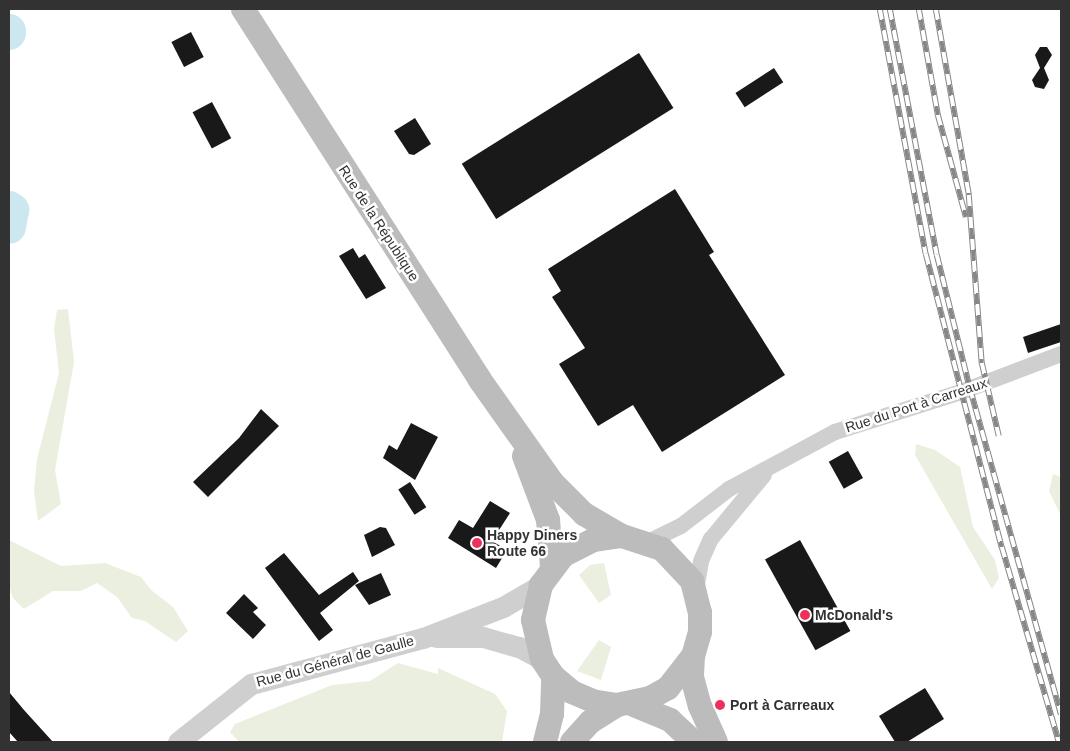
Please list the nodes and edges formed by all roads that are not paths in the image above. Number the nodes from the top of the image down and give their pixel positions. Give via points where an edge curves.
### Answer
1 (243, 9) edge
2 (1061, 354) edge
3 (517, 436) junction
4 (774, 464) junction
5 (622, 536) junction
6 (648, 542) junction
7 (546, 576) junction
8 (696, 590) junction
9 (423, 638) junction
10 (693, 656) junction
11 (548, 668) junction
12 (624, 704) junction
13 (178, 742) edge
14 (545, 742) edge
15 (572, 742) edge
16 (694, 742) edge
17 (716, 742) edge

1 - 3 main road, Rue de la République
2 - 4 street, Rue du Port à Carreaux via 961,392 835,432
3 - 5 main road, Rue de la République via 582,512
3 - 7 main road, Rue de la République via 548,520
4 - 6 street, Rue du Port à Carreaux via 730,488 681,526
4 - 8 street, Rue du Port à Carreaux via 711,539 701,561
5 - 6 main road
5 - 7 main road via 578,546
6 - 8 main road via 680,564
7 - 9 street, Rue du Général de Gaulle via 503,607
7 - 11 main road via 532,620
8 - 10 main road via 700,632
9 - 11 street, Rue du Général de Gaulle via 483,637 518,647
9 - 13 street, Rue du Général de Gaulle via 251,684
10 - 12 main road via 668,688
10 - 17 main road via 692,677 700,706
11 - 12 main road via 572,692 593,701
11 - 14 main road via 552,714
12 - 15 main road via 590,722
12 - 16 main road via 670,720

